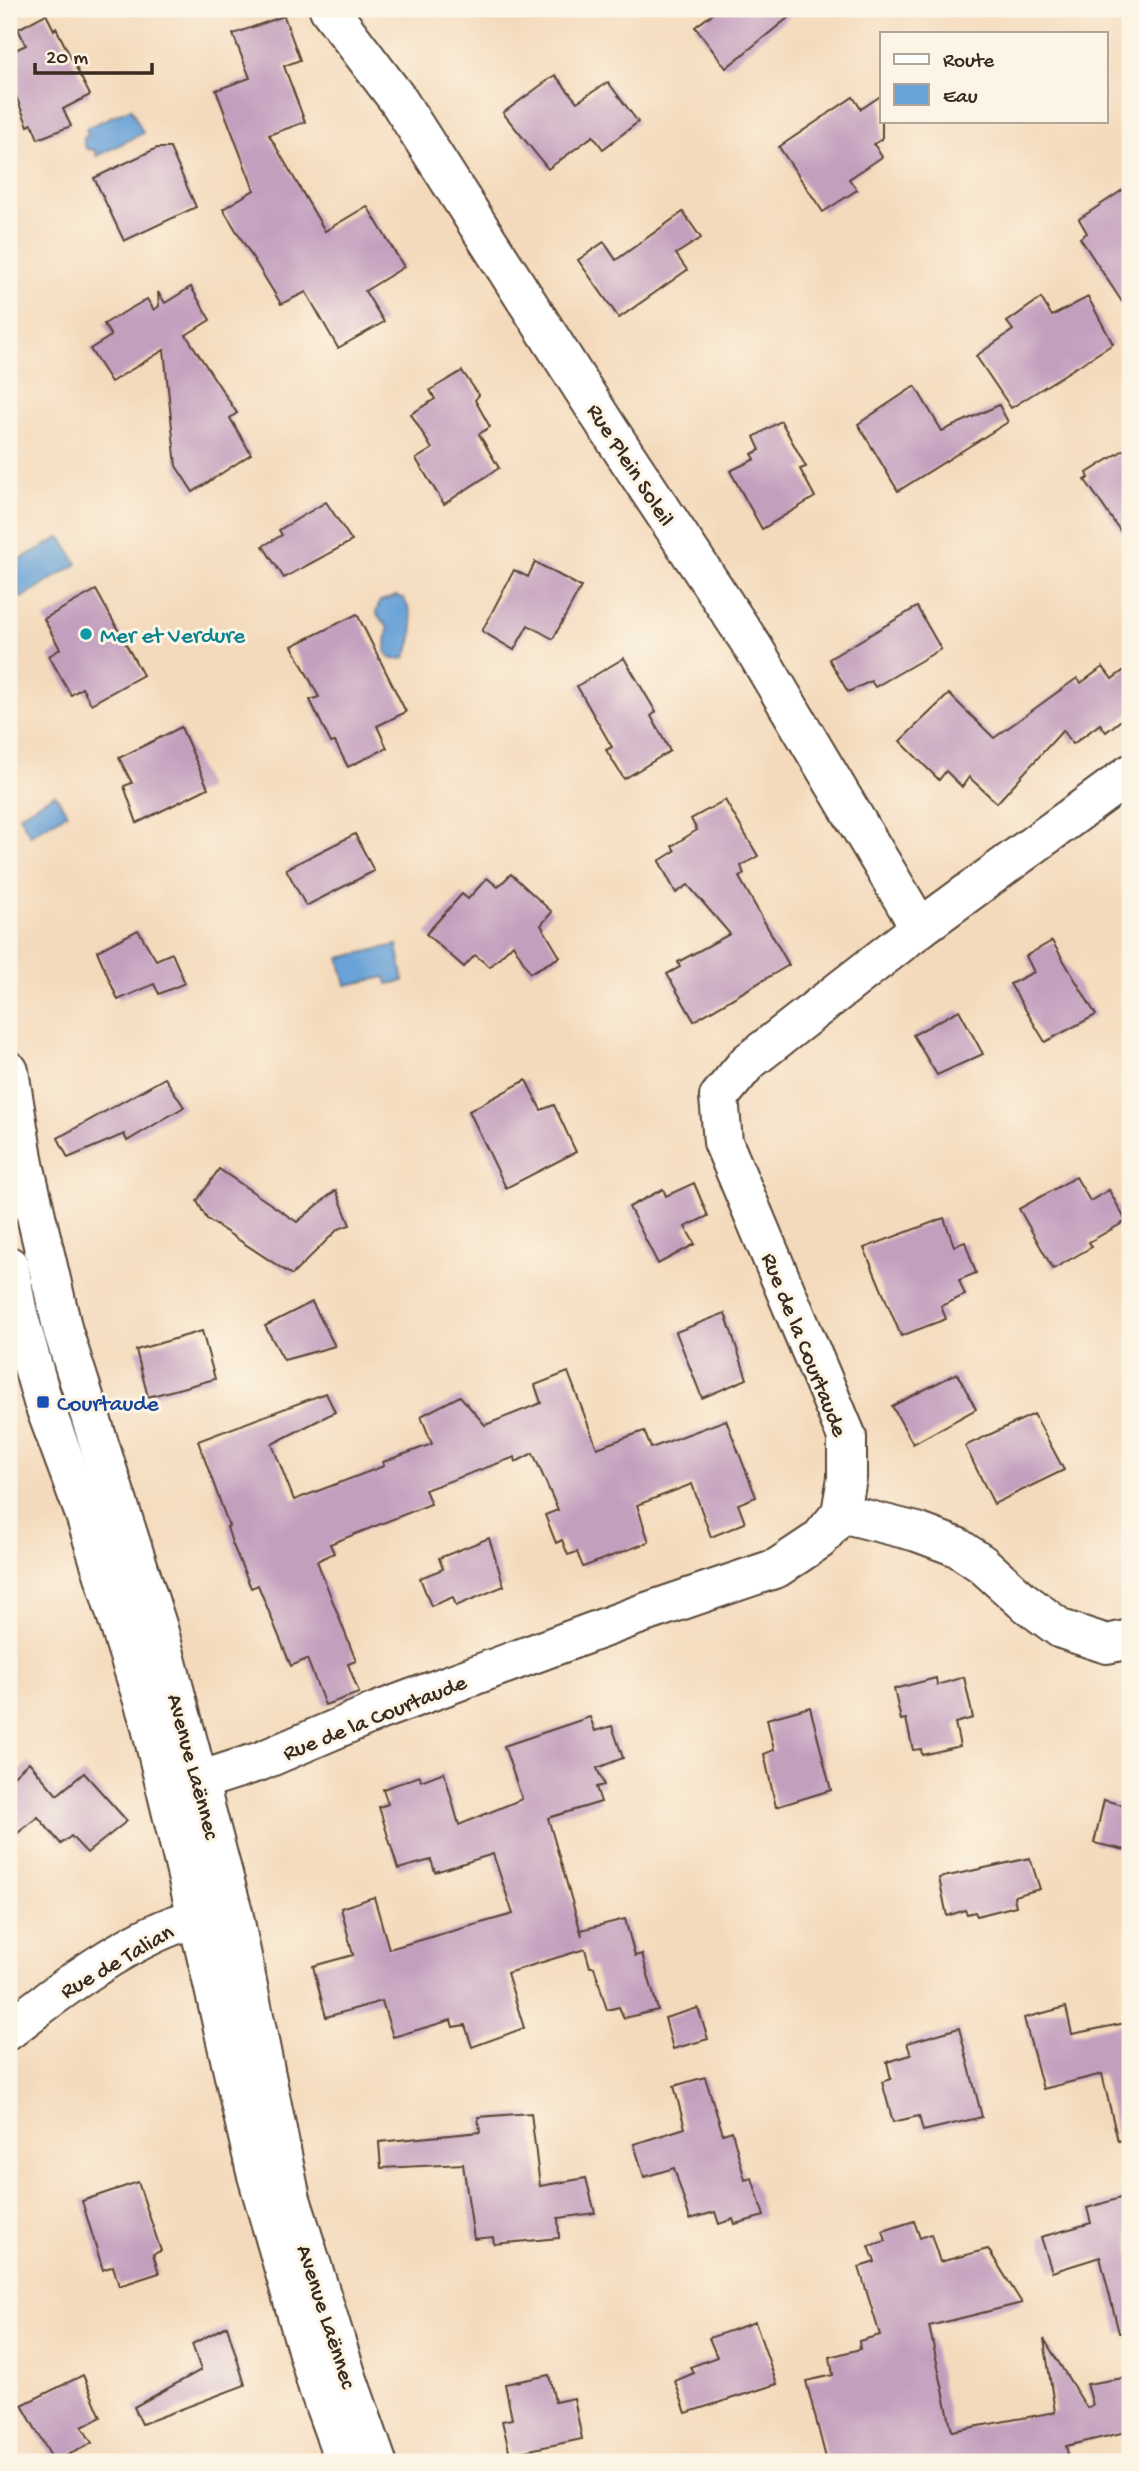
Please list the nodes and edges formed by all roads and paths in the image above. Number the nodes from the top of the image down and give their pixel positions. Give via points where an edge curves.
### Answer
1 (329, 9) edge
2 (1130, 774) edge
3 (920, 928) junction
4 (9, 1071) edge
5 (9, 1266) edge
6 (841, 1513) junction
7 (1130, 1639) edge
8 (183, 1787) junction
9 (215, 1916) junction
10 (9, 2030) edge
11 (345, 2462) edge
12 (377, 2462) edge

1 - 3 street, Rue Plein Soleil via 398,100 753,648
2 - 3 street, Rue de la Courtaude
3 - 6 street, Rue de la Courtaude via 748,1062 719,1097 723,1142 847,1437
4 - 8 street, Avenue Laënnec via 24,1164 64,1331 158,1628
5 - 8 street, Avenue Laënnec via 43,1402 85,1515 150,1723
6 - 7 street via 957,1547 1061,1629 1107,1644
6 - 8 street, Rue de la Courtaude via 819,1540 777,1568 391,1706 261,1761
8 - 9 street, Avenue Laënnec
9 - 10 street, Rue de Talian via 173,1925 128,1948
9 - 11 street, Avenue Laënnec via 256,2172 318,2388
9 - 12 street, Avenue Laënnec via 291,2199

